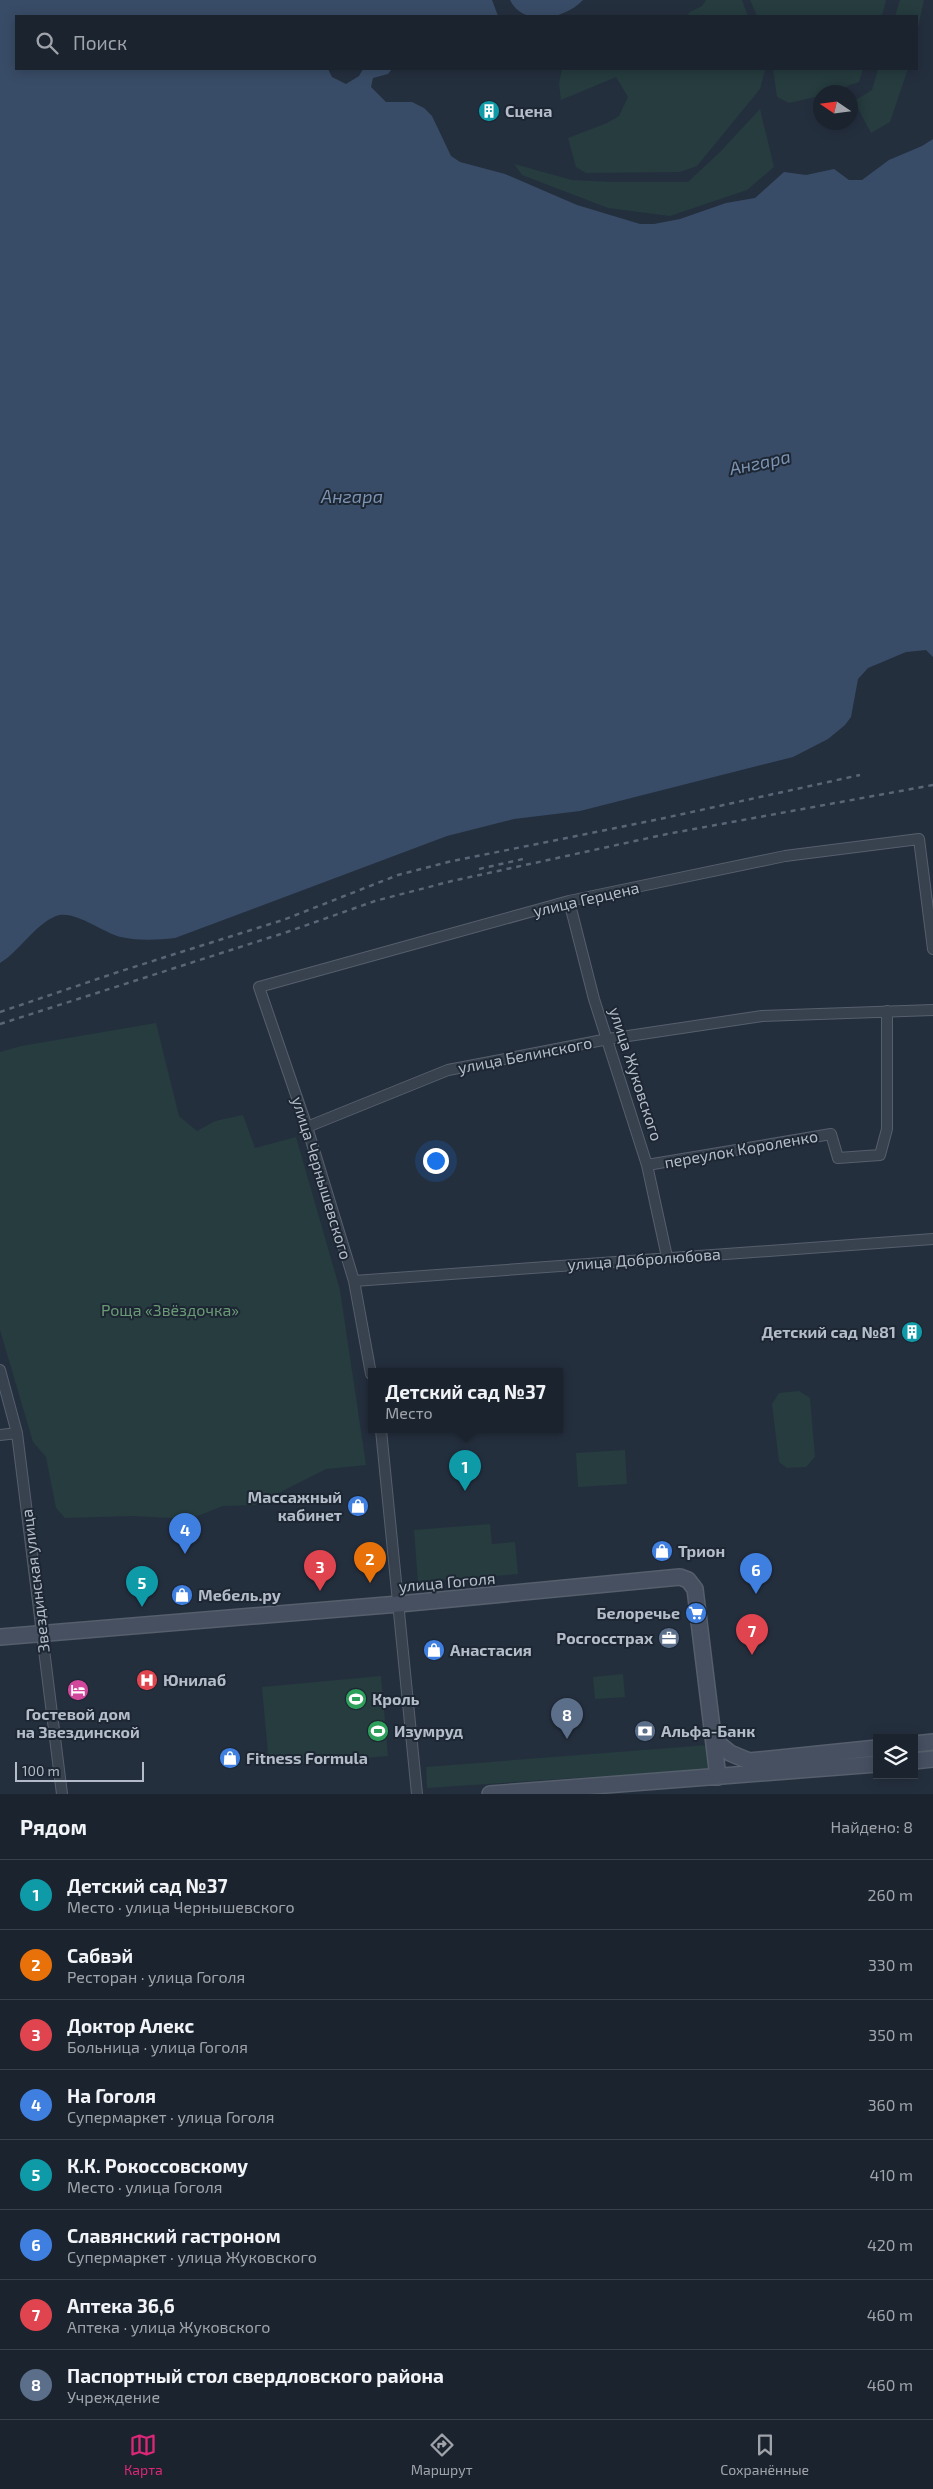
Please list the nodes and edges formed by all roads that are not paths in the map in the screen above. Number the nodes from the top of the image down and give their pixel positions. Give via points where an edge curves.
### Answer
1 (569, 901) junction
2 (933, 949) edge
3 (259, 986) joint
4 (933, 1010) edge
5 (888, 1011) junction
6 (608, 1039) junction
7 (307, 1127) junction
8 (647, 1165) junction
9 (933, 1239) edge
10 (667, 1257) junction
11 (354, 1281) junction
12 (370, 1368) edge
13 (0, 1370) edge
14 (17, 1433) junction
15 (381, 1433) edge
16 (0, 1435) edge
17 (399, 1604) junction
18 (42, 1633) junction
19 (0, 1637) edge
20 (714, 1740) junction
21 (933, 1742) edge
22 (918, 1744) edge
23 (873, 1749) edge
24 (933, 1759) edge
25 (918, 1761) edge
26 (873, 1764) edge
27 (756, 1769) junction
28 (718, 1777) junction
29 (62, 1794) edge
30 (417, 1794) edge
31 (490, 1794) edge

1 - 2 street, улица Герцена via 785,856 919,839
1 - 3 street, улица Герцена
1 - 6 street, улица Жуковского
3 - 7 street, улица Чернышевского
4 - 5 street, улица Белинского
5 - 6 street, улица Белинского via 762,1016
5 - 8 street, переулок Короленко via 887,1129 880,1155 838,1158 831,1134
6 - 7 street, улица Белинского via 448,1070
6 - 8 street, улица Жуковского
7 - 11 street, улица Чернышевского
8 - 10 street, улица Жуковского
9 - 10 street, улица Добролюбова
10 - 11 street, улица Добролюбова
11 - 12 street, улица Чернышевского
13 - 14 street, Звездинская улица
14 - 16 street
14 - 18 street, Звездинская улица
15 - 17 street
17 - 18 main road, улица Гоголя
17 - 20 main road, улица Гоголя via 680,1577 688,1580 695,1589
17 - 30 street
18 - 19 main road, улица Гоголя
18 - 29 street, Звездинская улица
20 - 27 main road
20 - 28 main road
21 - 22 main road
23 - 27 main road
24 - 25 main road
26 - 27 main road
27 - 28 main road
28 - 31 main road

